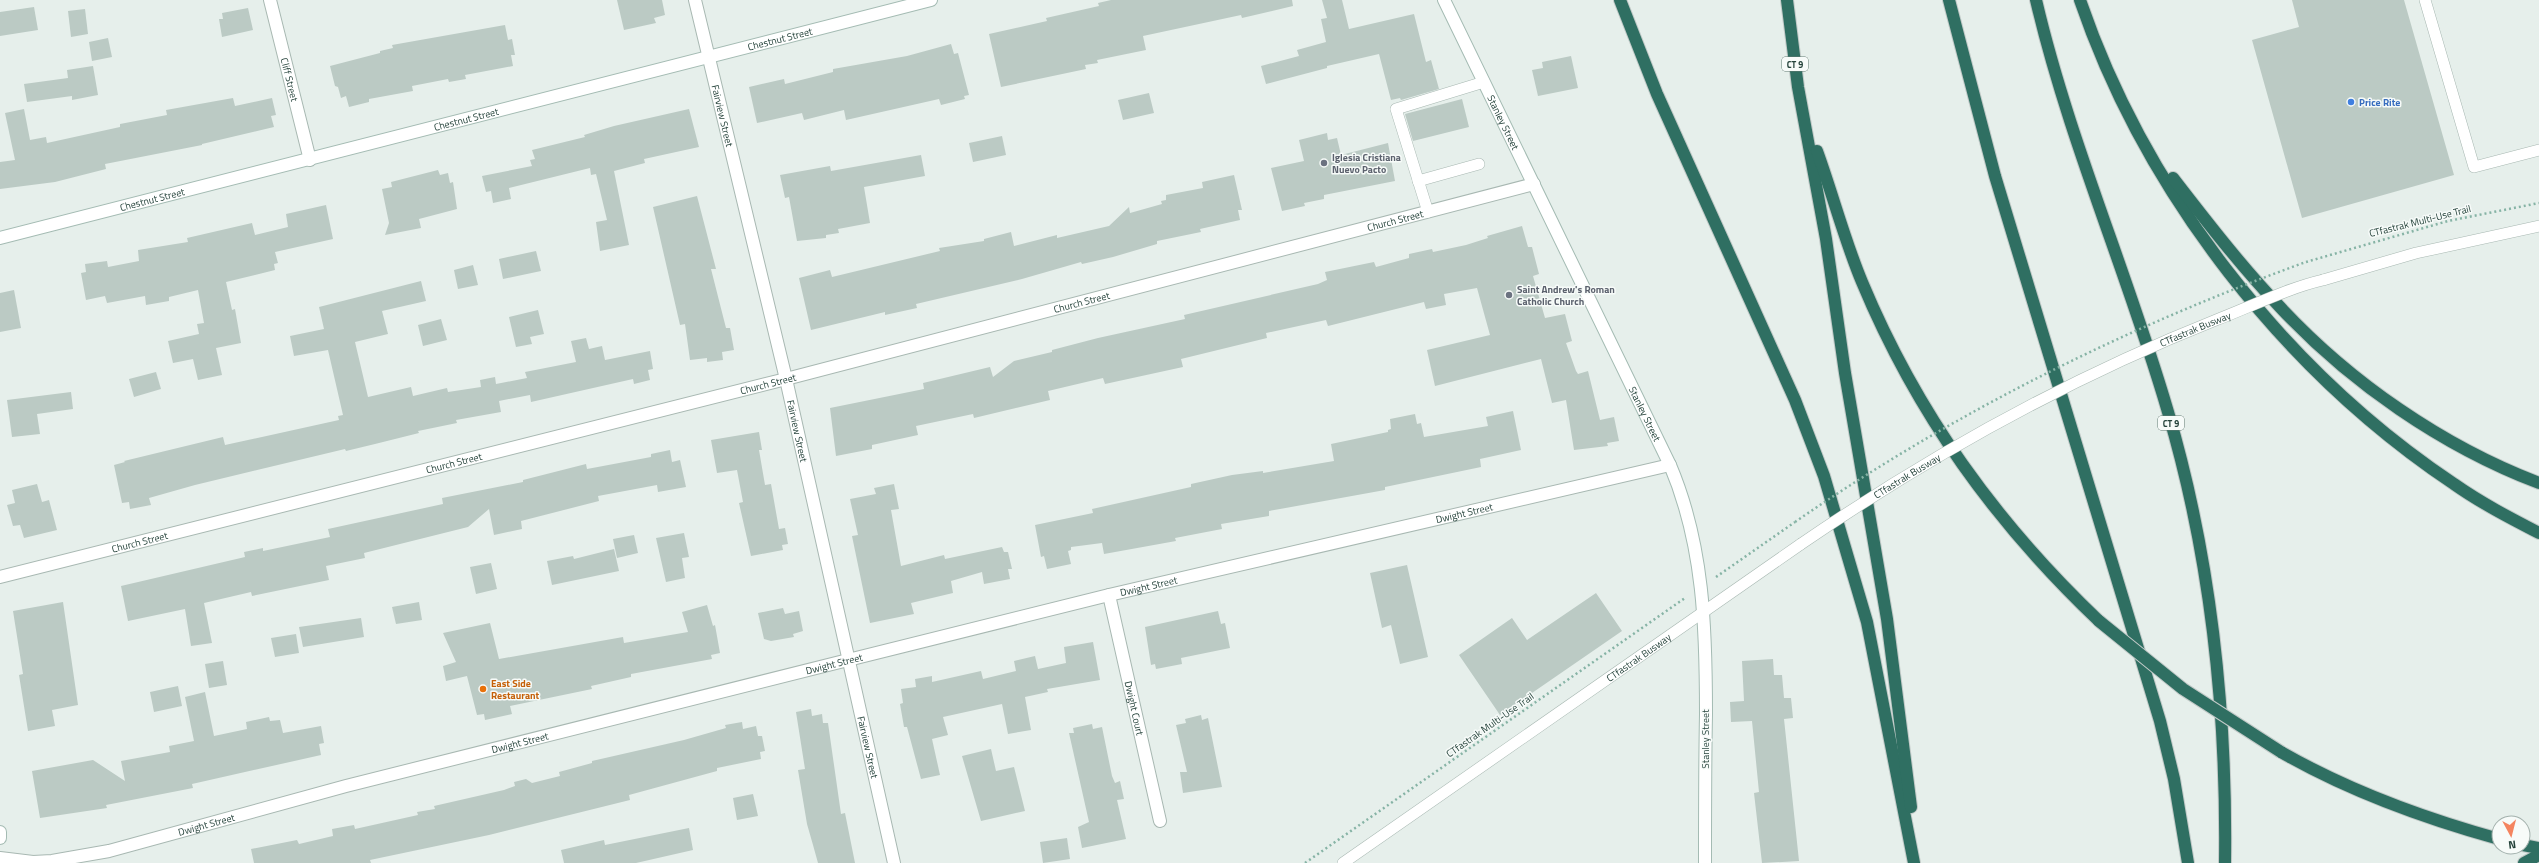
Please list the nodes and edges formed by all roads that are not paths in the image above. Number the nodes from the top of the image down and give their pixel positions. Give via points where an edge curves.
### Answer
1 (270, 0) edge
2 (695, 0) edge
3 (931, 0) edge
4 (1444, 0) edge
5 (1620, 0) edge
6 (1787, 0) edge
7 (1949, 0) edge
8 (2036, 0) edge
9 (2080, 0) edge
10 (2425, 0) edge
11 (708, 56) junction
12 (1484, 82) junction
13 (1804, 118) junction
14 (2140, 135) junction
15 (2539, 150) edge
16 (310, 160) junction
17 (1478, 164) dead end
18 (1418, 181) junction
19 (1534, 184) junction
20 (1428, 212) junction
21 (2539, 226) edge
22 (0, 238) edge
23 (786, 379) junction
24 (1670, 465) junction
25 (2539, 482) edge
26 (2539, 533) edge
27 (0, 577) edge
28 (1109, 595) junction
29 (1705, 611) junction
30 (848, 660) junction
31 (1160, 821) dead end
32 (0, 832) edge
33 (2491, 837) edge
34 (0, 838) edge
35 (2539, 855) edge
36 (0, 858) edge
37 (894, 863) edge
38 (1343, 863) edge
39 (1705, 863) edge
40 (1915, 863) edge
41 (2188, 863) edge
42 (2225, 863) edge
43 (2524, 863) edge

1 - 16 street, Cliff Street
2 - 11 street, Fairview Street
3 - 11 street, Chestnut Street
4 - 12 street, Stanley Street
5 - 40 highway via 1676,137 1795,400 1824,476 1867,622
6 - 13 highway, CT 9
7 - 41 highway via 1995,176 2158,713 2174,779
8 - 42 highway, CT 9 via 2071,123 2159,382 2185,480 2204,572 2217,670 2224,770
9 - 14 highway via 2104,64
10 - 15 lane via 2474,167
11 - 16 street, Chestnut Street
11 - 23 street, Fairview Street
12 - 18 lane via 1396,109
12 - 19 street, Stanley Street
13 - 33 highway, bridge via 1861,281 1918,398 1992,507 2045,567 2099,621 2183,689 2281,752 2369,796
13 - 40 highway, CT 9 via 1826,239 1845,373 1892,654 1905,751
14 - 25 highway via 2252,276 2323,348 2384,396 2443,436 2477,456
14 - 26 highway via 2178,198 2235,282 2306,360 2371,420 2429,466 2488,505
16 - 22 street, Chestnut Street
17 - 18 lane
18 - 20 lane
19 - 20 street, Church Street
19 - 24 street, Stanley Street
20 - 23 street, Church Street
21 - 29 lane, CTfastrak Busway, bridge via 2416,252 2324,280 2182,334 2041,401 1918,469 1801,544
23 - 27 street, Church Street
23 - 30 street, Fairview Street
24 - 28 street, Dwight Street
24 - 29 street, Stanley Street via 1692,535
28 - 30 street, Dwight Street
28 - 31 street, Dwight Court
29 - 38 lane, CTfastrak Busway
29 - 39 street, Stanley Street
30 - 36 street, Dwight Street via 346,786 104,852 42,861
30 - 37 street, Fairview Street
32 - 34 street
35 - 43 highway

